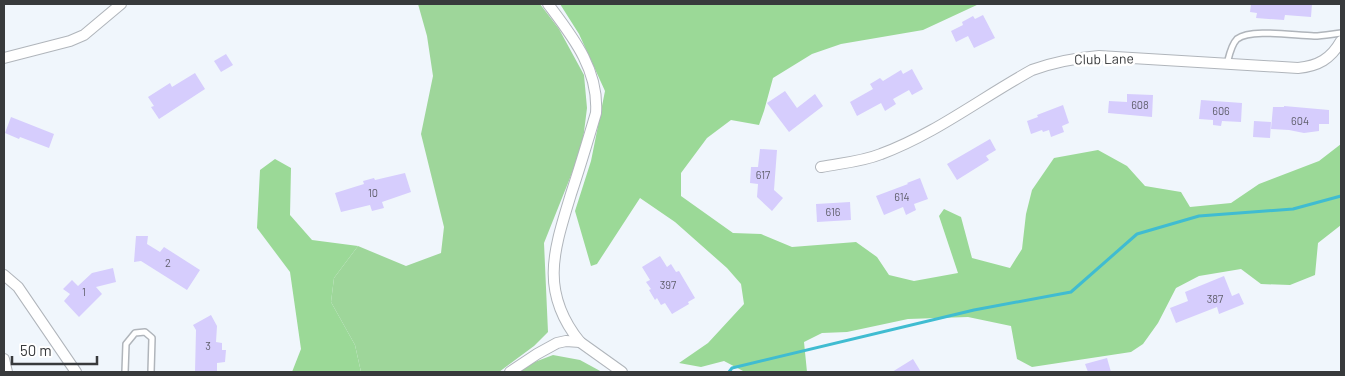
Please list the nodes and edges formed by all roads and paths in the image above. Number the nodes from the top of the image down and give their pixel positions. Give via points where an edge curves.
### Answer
1 (121, 4) edge
2 (548, 4) edge
3 (1341, 33) edge
4 (1341, 41) edge
5 (4, 58) edge
6 (1227, 64) junction
7 (821, 167) dead end
8 (4, 275) edge
9 (580, 342) junction
10 (4, 358) edge
11 (7, 372) edge
12 (76, 372) edge
13 (125, 372) edge
14 (151, 372) edge
15 (510, 372) edge
16 (622, 372) edge

1 - 5 street via 84,35
2 - 9 street via 580,48 591,71 596,94 596,113 562,222 553,275 555,294 564,320
3 - 6 lane via 1315,36 1266,33 1240,37 1232,46
4 - 6 street, Club Lane via 1326,60 1308,67
6 - 7 street, Club Lane via 1099,56 1072,58 1032,70 907,143 879,155
8 - 12 street via 18,287
9 - 15 street via 557,343
9 - 16 street
10 - 11 street
13 - 14 lane via 126,344 135,333 146,332 152,338

